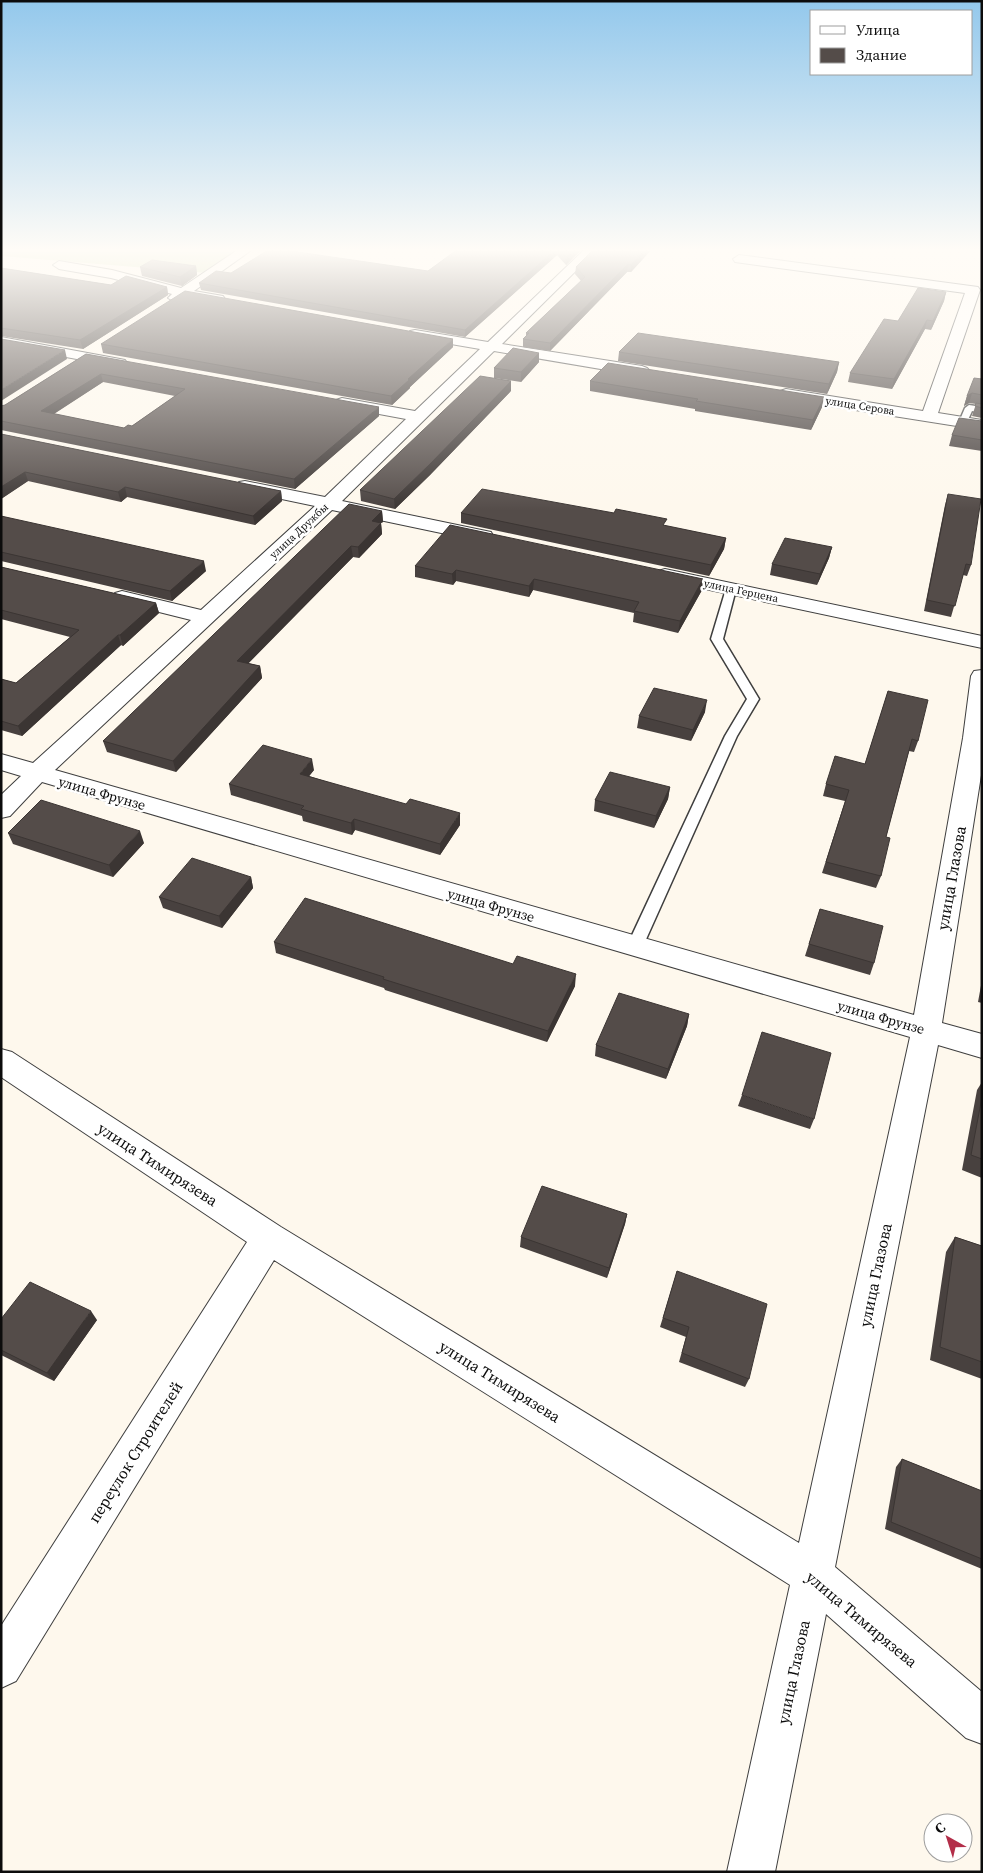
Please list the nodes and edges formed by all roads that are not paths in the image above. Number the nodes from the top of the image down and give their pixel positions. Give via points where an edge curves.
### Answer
1 (429, 336) edge
2 (503, 336) edge
3 (957, 336) edge
4 (1, 341) edge
5 (99, 346) dead end
6 (491, 348) junction
7 (82, 356) junction
8 (130, 365) edge
9 (66, 367) edge
10 (656, 374) edge
11 (773, 392) edge
12 (323, 400) edge
13 (982, 410) edge
14 (929, 416) junction
15 (419, 417) junction
16 (963, 422) junction
17 (982, 425) edge
18 (233, 483) edge
19 (329, 503) junction
20 (501, 540) edge
21 (645, 571) edge
22 (731, 589) junction
23 (104, 593) edge
24 (206, 617) junction
25 (982, 642) edge
26 (982, 676) edge
27 (1, 762) edge
28 (36, 774) junction
29 (1, 810) edge
30 (635, 946) junction
31 (926, 1030) junction
32 (982, 1046) edge
33 (1, 1061) edge
34 (269, 1238) junction
35 (814, 1576) junction
36 (1, 1666) edge
37 (982, 1722) edge
38 (761, 1865) edge

1 - 6 street
2 - 6 street, улица Дружбы
3 - 14 street
4 - 7 street
5 - 7 street
6 - 10 street
6 - 15 street, улица Дружбы
7 - 8 street
7 - 9 street
11 - 14 street, улица Серова
12 - 15 street
13 - 16 lane via 969,408
14 - 16 street, улица Серова
15 - 19 street, улица Дружбы
16 - 17 street, улица Серова
18 - 19 street
19 - 20 street
19 - 24 street, улица Дружбы
21 - 22 street, улица Герцена
22 - 25 street, улица Герцена
22 - 30 lane via 717,639 754,699 731,736
23 - 24 street
24 - 28 street, улица Дружбы
26 - 31 street, улица Глазова via 975,738
27 - 28 street, улица Фрунзе
28 - 29 street, улица Дружбы
28 - 30 street, улица Фрунзе
30 - 31 street, улица Фрунзе
31 - 32 street, улица Фрунзе
31 - 35 street, улица Глазова
33 - 34 street, улица Тимирязева
34 - 35 street, улица Тимирязева
34 - 36 street, переулок Строителей
35 - 37 street, улица Тимирязева
35 - 38 street, улица Глазова

